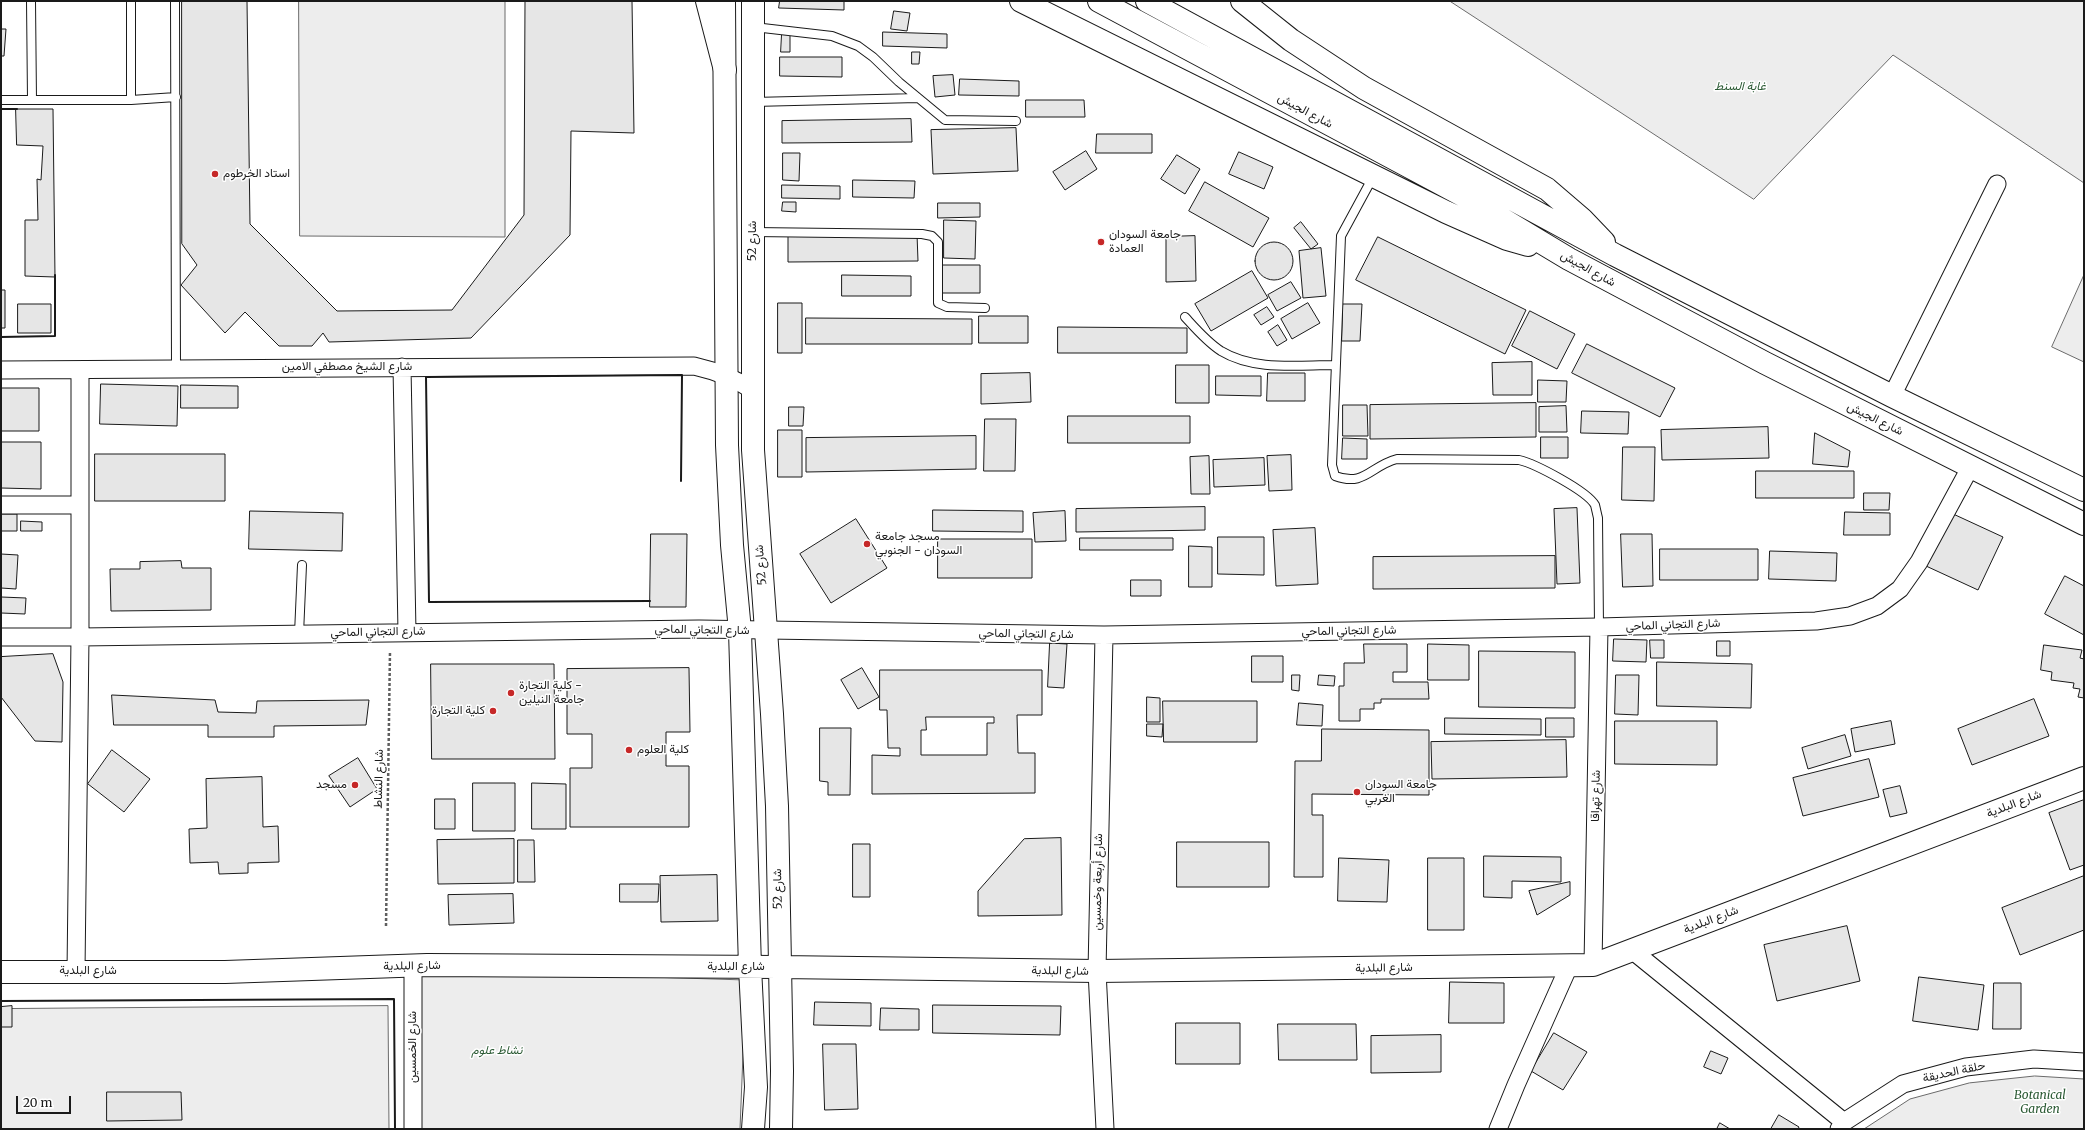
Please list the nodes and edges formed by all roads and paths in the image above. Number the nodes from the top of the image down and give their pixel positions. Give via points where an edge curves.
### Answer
1 (31, 1) edge
2 (131, 1) edge
3 (174, 1) edge
4 (707, 1) edge
5 (724, 1) edge
6 (753, 1) edge
7 (1021, 1) edge
8 (1099, 1) edge
9 (1147, 1) edge
10 (1242, 1) edge
11 (753, 27) junction
12 (725, 70) junction
13 (176, 97) junction
14 (918, 98) junction
15 (1, 100) edge
16 (32, 100) junction
17 (131, 100) junction
18 (752, 102) junction
19 (1016, 121) dead end
20 (1373, 176) junction
21 (1998, 184) dead end
22 (752, 232) junction
23 (1615, 255) junction
24 (1569, 259) junction
25 (985, 308) dead end
26 (1185, 317) dead end
27 (1334, 365) junction
28 (402, 367) junction
29 (176, 368) junction
30 (1, 370) edge
31 (80, 370) junction
32 (726, 375) junction
33 (754, 391) junction
34 (1892, 396) junction
35 (1971, 466) junction
36 (2084, 490) edge
37 (1, 505) edge
38 (78, 505) junction
39 (2084, 524) edge
40 (302, 565) dead end
41 (1599, 627) junction
42 (766, 630) junction
43 (740, 631) junction
44 (398, 632) junction
45 (299, 634) junction
46 (1104, 635) junction
47 (1, 636) edge
48 (80, 637) junction
49 (2084, 778) edge
50 (386, 926) dead end
51 (1633, 950) junction
52 (412, 966) junction
53 (1569, 966) junction
54 (1593, 966) junction
55 (750, 967) junction
56 (779, 967) junction
57 (76, 971) junction
58 (1097, 971) junction
59 (1, 972) edge
60 (2084, 1062) edge
61 (1842, 1126) edge
62 (413, 1129) edge
63 (753, 1129) edge
64 (781, 1129) edge
65 (1105, 1129) edge
66 (1498, 1129) edge

1 - 16 lane
2 - 17 lane
3 - 13 lane
4 - 12 main road
5 - 12 main road
6 - 11 main road, شارع 52
7 - 20 main road
8 - 24 main road, شارع الجيش via 1464,196
9 - 23 main road, شارع الجيش
10 - 23 main road via 1291,40 1364,88 1547,189 1582,219
11 - 14 lane via 832,36 858,46
11 - 18 main road, شارع 52
12 - 32 main road
13 - 17 lane
13 - 29 lane
14 - 18 lane
14 - 19 lane via 945,120
15 - 16 lane
16 - 17 lane
18 - 22 main road, شارع 52
20 - 24 main road via 1507,239
20 - 27 lane via 1341,236
21 - 34 street
22 - 25 lane via 932,236 938,242 938,303 947,307
22 - 33 main road, شارع 52
23 - 34 main road, شارع الجيش
24 - 35 main road, شارع الجيش via 1765,363
26 - 27 lane via 1209,342 1236,359 1254,364
27 - 41 lane via 1332,465 1335,476 1346,480 1357,479 1384,462 1396,459 1519,460 1532,463 1587,497 1594,505 1598,518
28 - 29 street, شارع الشيخ مصطفي الامين
28 - 32 street, شارع الشيخ مصطفي الامين via 694,366
28 - 44 street
29 - 31 street, شارع الشيخ مصطفي الامين
30 - 31 street, شارع الشيخ مصطفي الامين
31 - 38 street
32 - 33 street, شارع الشيخ مصطفي الامين
32 - 43 main road via 732,545
33 - 42 main road, شارع 52 via 753,450
34 - 36 main road, شارع الجيش
35 - 39 main road, شارع الجيش
35 - 41 street, شارع التجاني الماحي via 1919,562 1900,589 1877,606 1850,616 1816,621
37 - 38 street
38 - 48 street
40 - 45 lane
41 - 46 street, شارع التجاني الماحي
41 - 54 street, شارع تهراقا
42 - 43 street, شارع التجاني الماحي
42 - 46 street, شارع التجاني الماحي
42 - 56 main road, شارع 52 via 777,806
43 - 44 street, شارع التجاني الماحي via 699,629
43 - 55 main road
44 - 45 street, شارع التجاني الماحي
44 - 50 path, شارع النشاط
45 - 48 street, شارع التجاني الماحي
46 - 58 street, شارع أربعة وخمسين
47 - 48 street, شارع التجاني الماحي
48 - 57 street
49 - 51 main road, شارع البلدية
51 - 54 main road, شارع البلدية
51 - 61 street
52 - 55 main road, شارع البلدية
52 - 57 main road, شارع البلدية via 225,972
52 - 62 street, شارع الخمسين
53 - 54 main road, شارع البلدية
53 - 58 main road, شارع البلدية
53 - 66 street
55 - 56 main road, شارع البلدية
55 - 63 main road via 756,1086
56 - 58 main road, شارع البلدية
56 - 64 main road, شارع 52
57 - 59 main road, شارع البلدية
58 - 65 street, شارع أربعة وخمسين
60 - 61 street, حلقة الحديقة via 2034,1059 1966,1067 1903,1084

